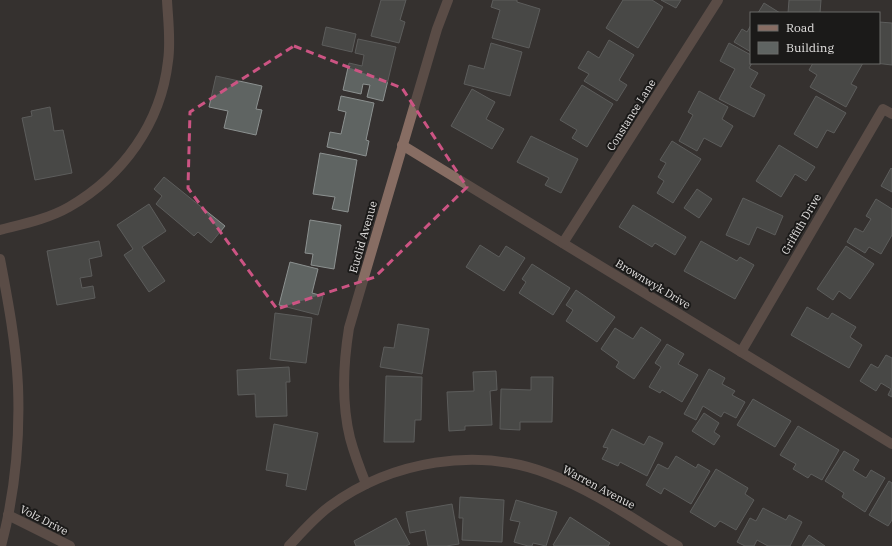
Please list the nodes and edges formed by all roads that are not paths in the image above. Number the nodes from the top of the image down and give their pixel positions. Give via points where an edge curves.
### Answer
1 (167, 0) edge
2 (448, 0) edge
3 (718, 0) edge
4 (892, 114) edge
5 (402, 145) junction
6 (0, 230) edge
7 (563, 243) junction
8 (0, 259) edge
9 (741, 352) junction
10 (892, 444) edge
11 (366, 484) junction
12 (8, 515) junction
13 (1, 546) edge
14 (70, 546) edge
15 (289, 546) edge
16 (678, 546) edge

1 - 6 street via 169,34 164,87 157,109 133,152 93,191 68,207 39,219
2 - 5 street, Euclid Avenue
3 - 7 street, Constance Lane
4 - 9 street, Griffith Drive via 883,109
5 - 7 street, Brownwyk Drive
5 - 11 street, Euclid Avenue via 349,328 345,352 343,384 346,420
7 - 9 street, Brownwyk Drive
8 - 12 street via 14,340 18,385 16,460
9 - 10 street, Brownwyk Drive
11 - 15 street, Warren Avenue via 330,506
11 - 16 street, Warren Avenue via 399,471 455,460 484,460 516,465 548,473 574,485
12 - 13 street
12 - 14 street, Volz Drive

